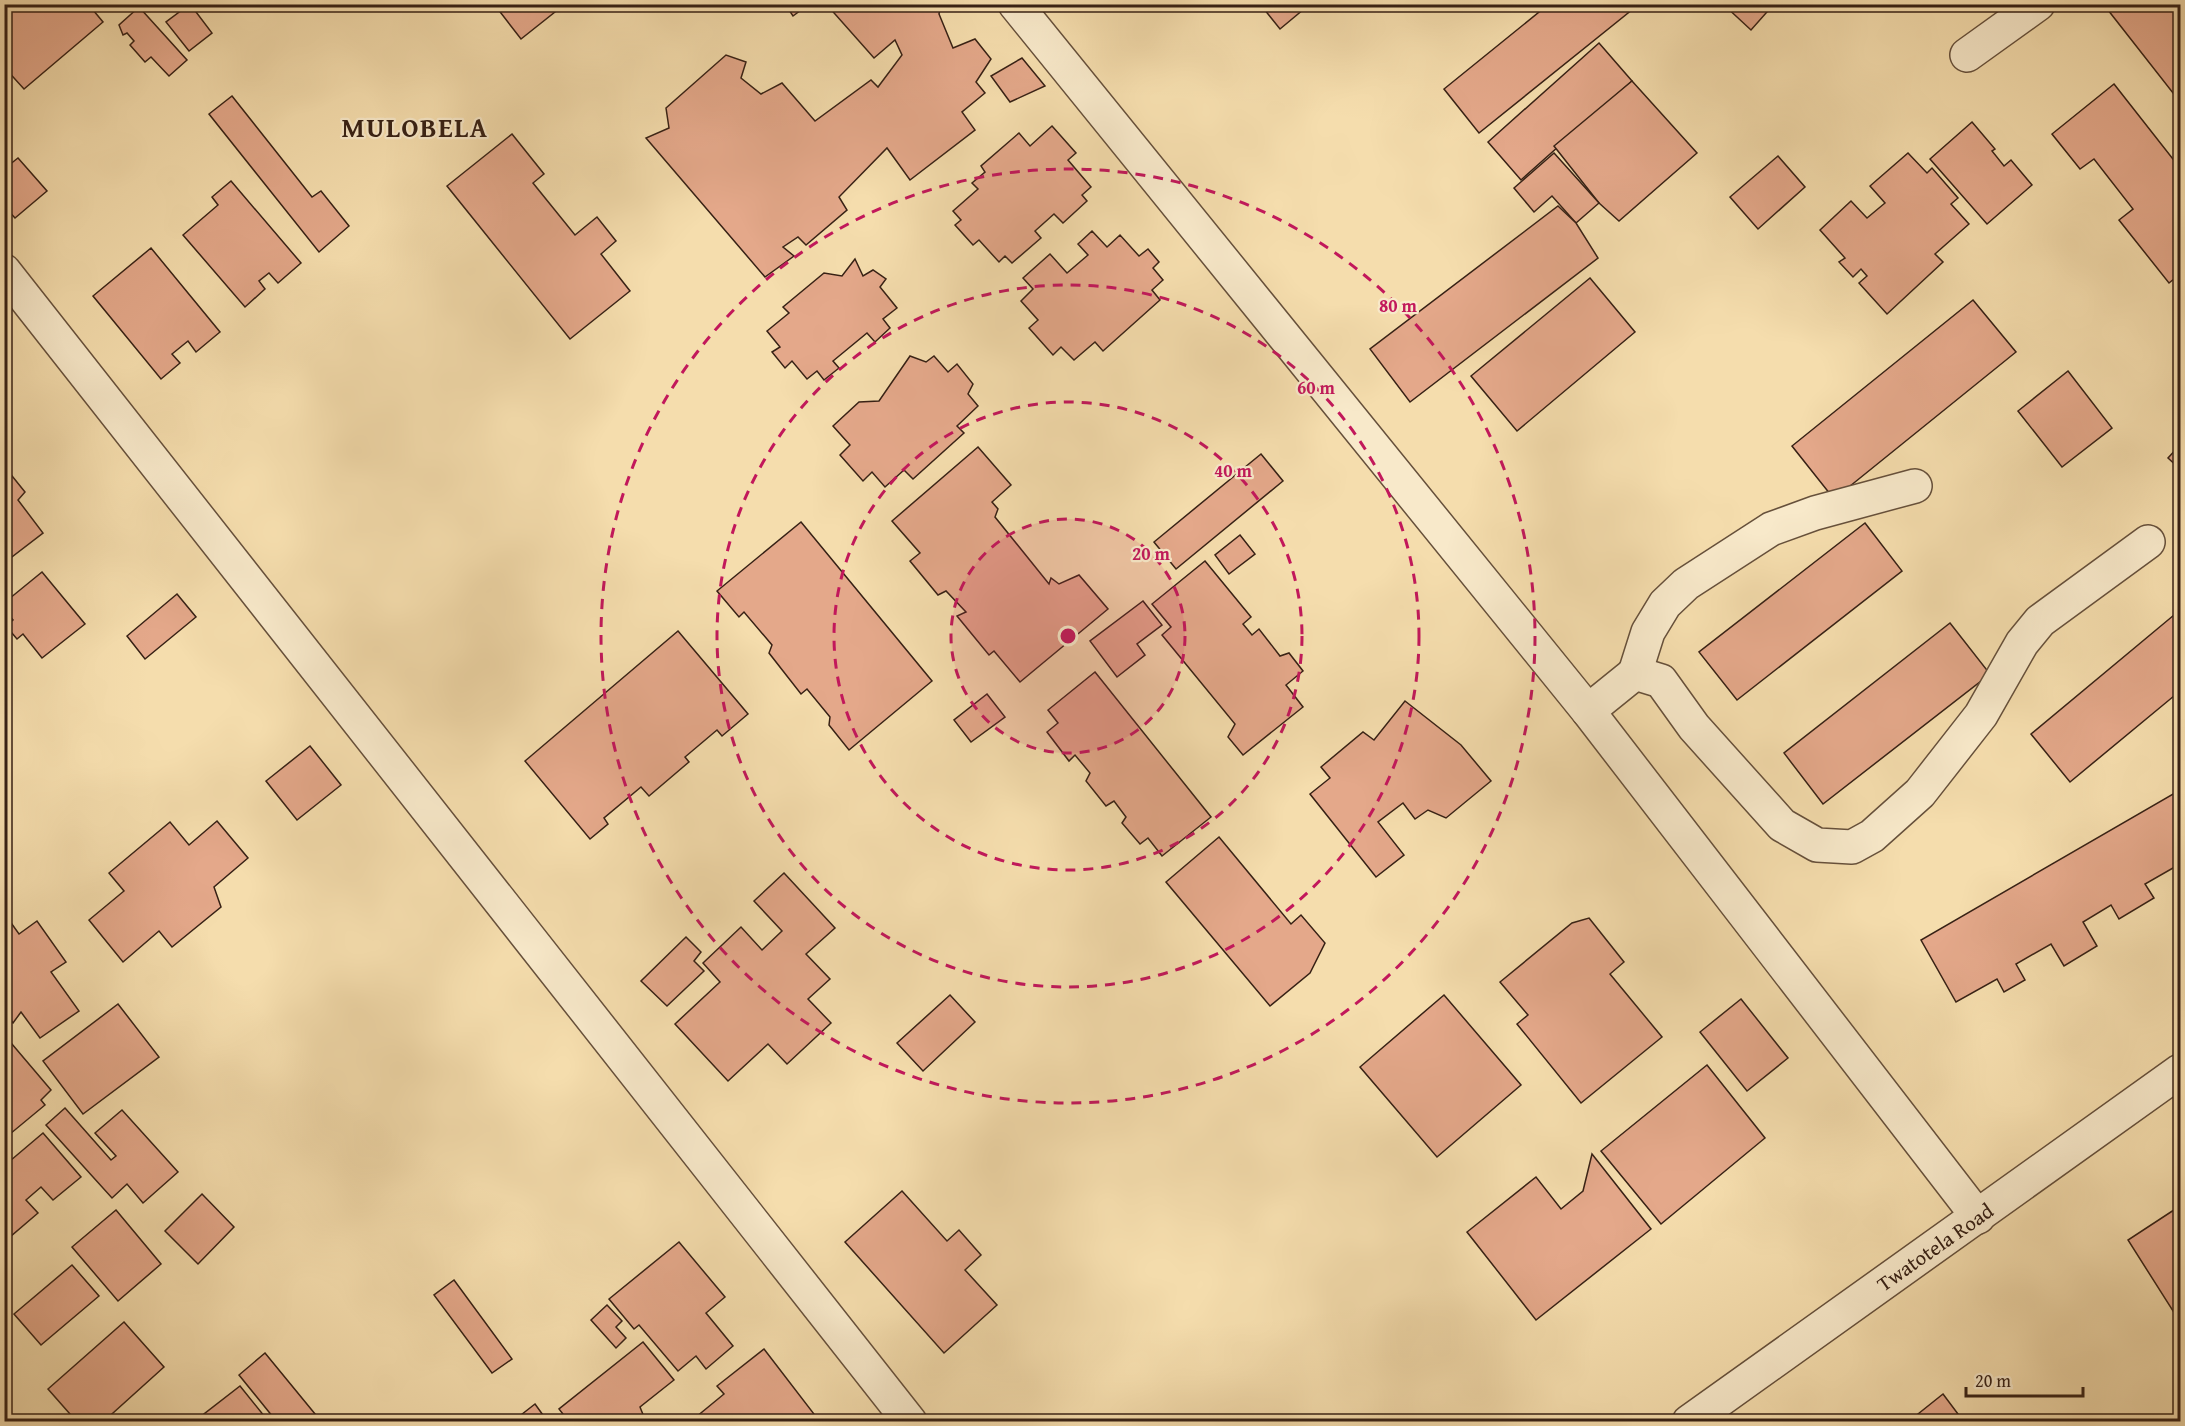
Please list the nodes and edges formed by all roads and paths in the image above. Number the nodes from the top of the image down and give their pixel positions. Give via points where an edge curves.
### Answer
1 (1016, 4) edge
2 (2038, 4) edge
3 (1967, 55) dead end
4 (4, 270) edge
5 (1915, 486) dead end
6 (2148, 542) dead end
7 (1635, 673) junction
8 (1588, 711) junction
9 (2181, 1071) edge
10 (1978, 1217) junction
11 (910, 1422) edge
12 (1689, 1422) edge

1 - 8 street
2 - 3 street
4 - 11 street
5 - 7 street via 1771,529 1686,584 1665,604 1648,632
6 - 7 street via 2040,621 2022,643 1981,715 1920,793 1872,836 1852,847 1817,845 1782,825 1694,727 1661,681
7 - 8 street
8 - 10 street
9 - 10 street, Twatotela Road
10 - 12 street, Twatotela Road

